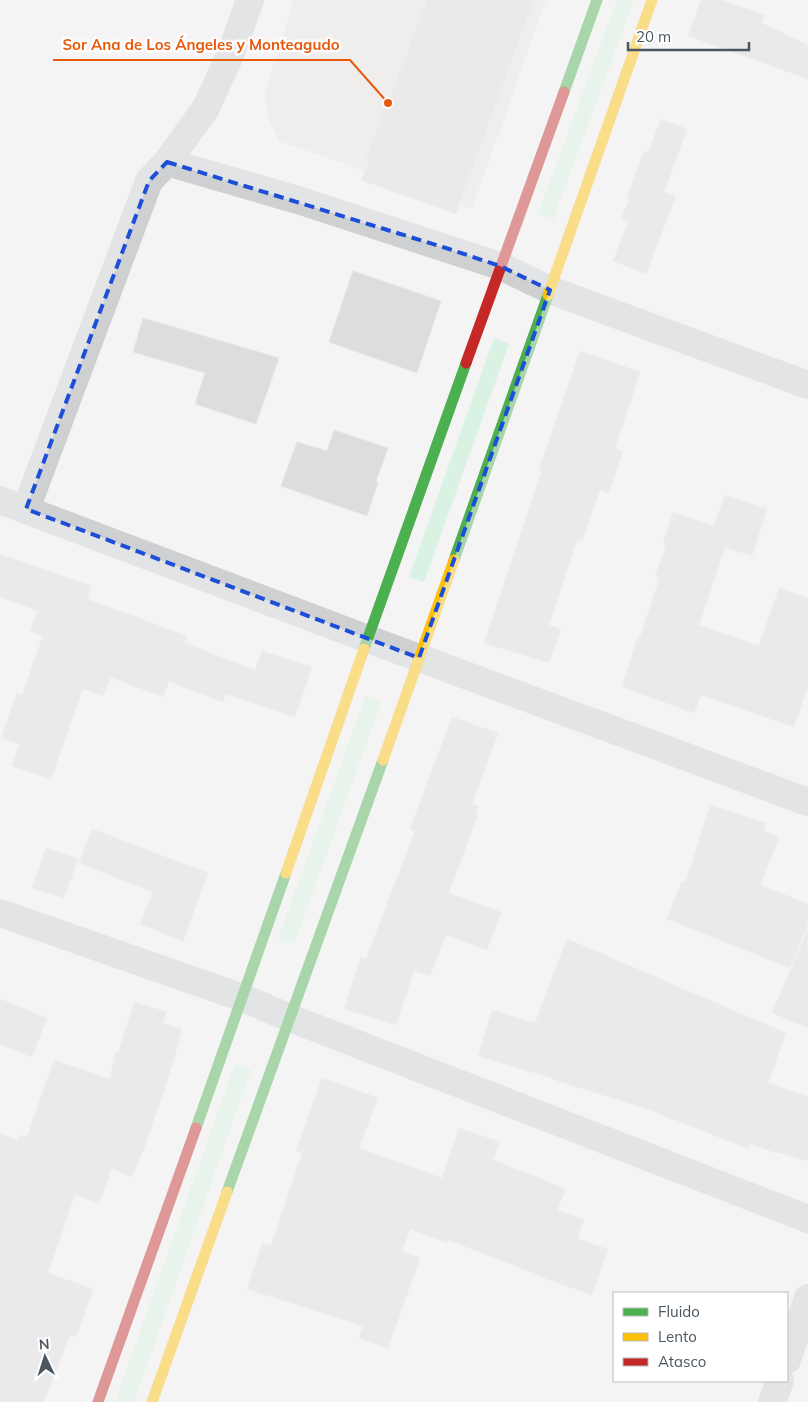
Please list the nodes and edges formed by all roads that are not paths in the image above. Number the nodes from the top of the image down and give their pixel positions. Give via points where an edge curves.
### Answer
1 (250, 0) edge
2 (597, 0) edge
3 (652, 0) edge
4 (167, 162) junction
5 (500, 266) junction
6 (550, 290) junction
7 (808, 385) edge
8 (0, 500) edge
9 (26, 508) junction
10 (368, 639) junction
11 (419, 658) junction
12 (808, 802) edge
13 (0, 914) edge
14 (243, 998) junction
15 (290, 1018) junction
16 (808, 1219) edge
17 (808, 1298) edge
18 (788, 1357) edge
19 (780, 1382) edge
20 (98, 1402) edge
21 (152, 1402) edge
22 (772, 1402) edge

1 - 4 street via 206,108
2 - 5 street
3 - 6 street
4 - 5 street via 301,201
4 - 9 street via 149,181
5 - 6 street
5 - 10 street
6 - 7 street
6 - 11 street
8 - 9 street
9 - 10 street
10 - 11 street
10 - 14 street
11 - 12 street
11 - 15 street
13 - 14 street
14 - 15 street
14 - 20 street
15 - 16 street
15 - 21 street
17 - 18 street
19 - 22 street

